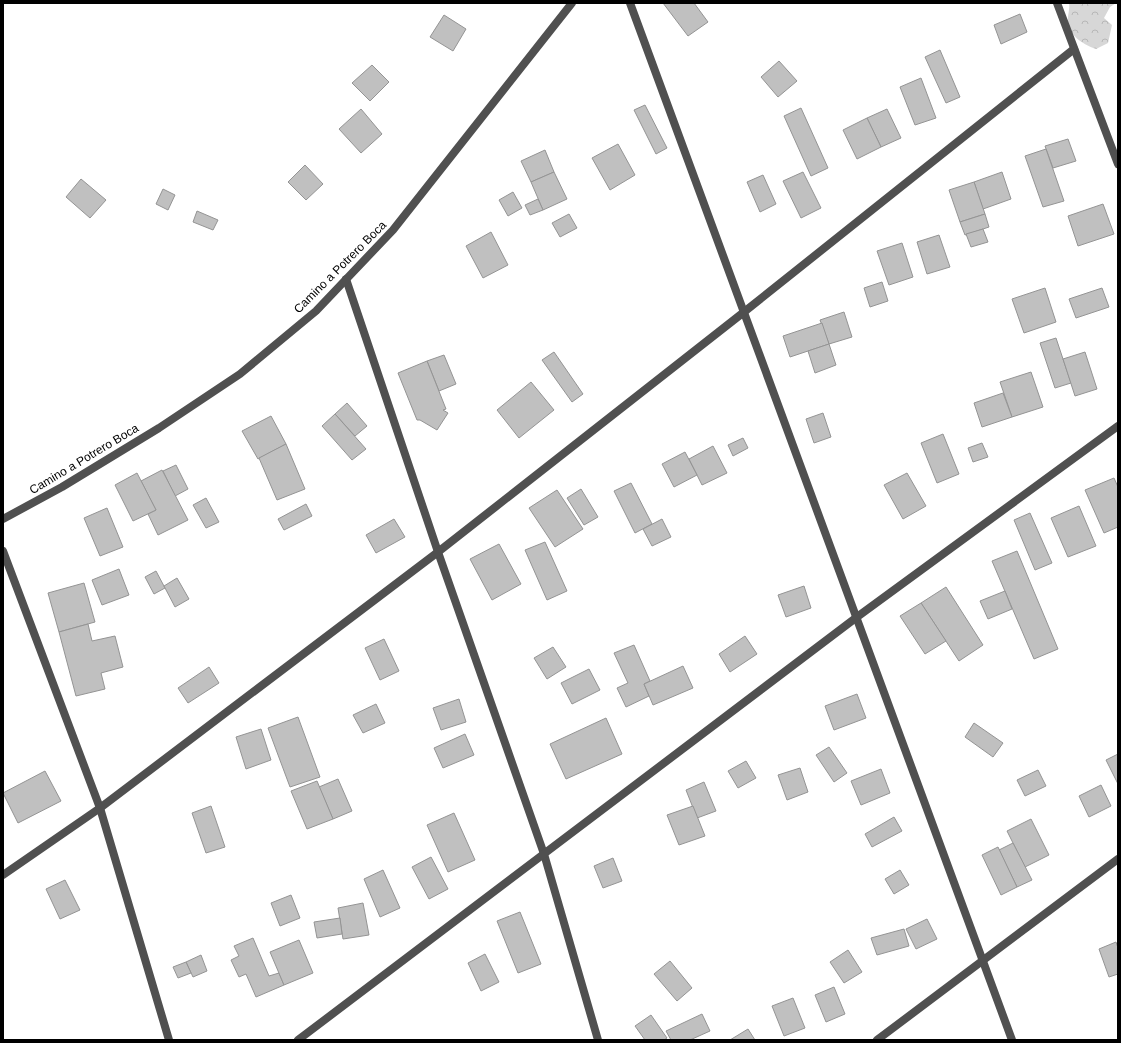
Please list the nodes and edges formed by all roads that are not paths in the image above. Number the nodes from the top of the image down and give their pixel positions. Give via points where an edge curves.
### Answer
1 (572, 3) edge
2 (630, 3) edge
3 (1057, 3) edge
4 (1074, 49) junction
5 (1118, 164) edge
6 (346, 279) junction
7 (744, 312) junction
8 (1118, 426) edge
9 (3, 519) edge
10 (3, 551) edge
11 (438, 552) junction
12 (857, 617) junction
13 (100, 808) junction
14 (544, 854) junction
15 (1118, 860) edge
16 (3, 875) edge
17 (982, 961) junction
18 (169, 1040) edge
19 (298, 1040) edge
20 (598, 1040) edge
21 (877, 1040) edge
22 (1012, 1040) edge

1 - 6 street, Camino a Potrero Boca via 393,230
2 - 7 street
3 - 4 street
4 - 5 street
4 - 7 street
6 - 9 street, Camino a Potrero Boca via 316,311 240,374 69,484
6 - 11 street
7 - 11 street
7 - 12 street
8 - 12 street
10 - 13 street
11 - 13 street
11 - 14 street
12 - 14 street
12 - 17 street
13 - 16 street
13 - 18 street
14 - 19 street
14 - 20 street
15 - 17 street
17 - 21 street
17 - 22 street

